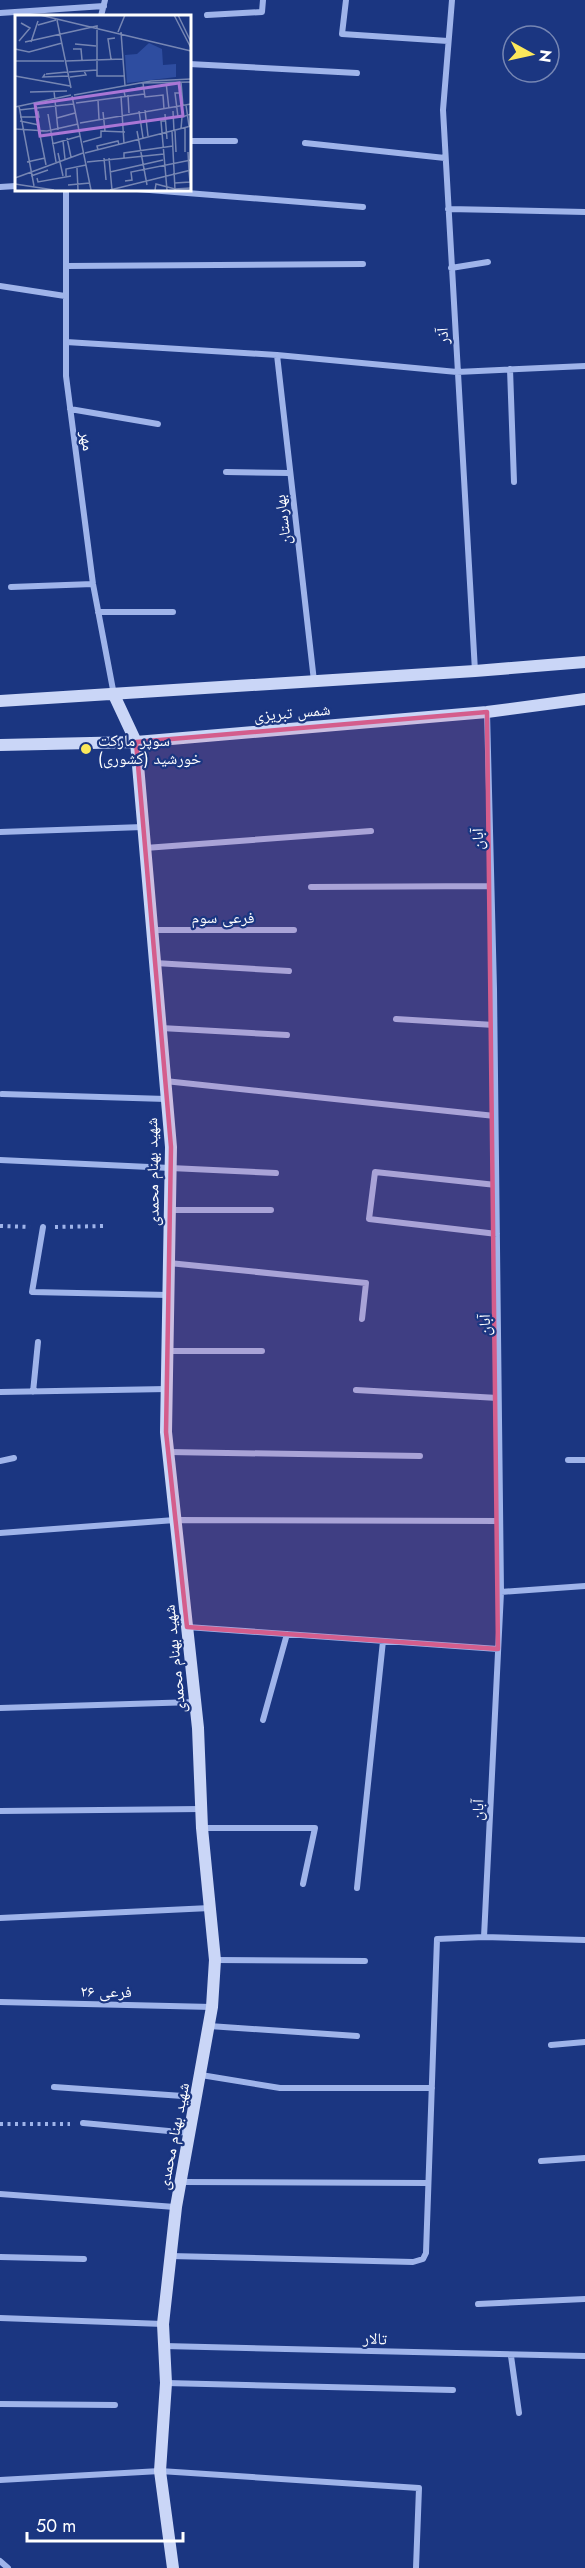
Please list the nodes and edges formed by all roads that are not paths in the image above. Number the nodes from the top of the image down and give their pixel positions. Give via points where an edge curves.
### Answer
1 (264, 0) edge
2 (346, 0) edge
3 (452, 0) edge
4 (104, 3) edge
5 (0, 13) edge
6 (207, 15) dead end
7 (448, 41) junction
8 (190, 64) edge
9 (357, 73) dead end
10 (190, 141) edge
11 (235, 141) dead end
12 (305, 143) dead end
13 (445, 158) junction
14 (15, 186) edge
15 (0, 187) edge
16 (66, 190) edge
17 (150, 190) edge
18 (363, 207) dead end
19 (448, 209) junction
20 (585, 212) edge
21 (488, 262) dead end
22 (363, 264) dead end
23 (66, 266) junction
24 (451, 268) junction
25 (0, 286) edge
26 (65, 296) junction
27 (66, 342) junction
28 (277, 355) junction
29 (585, 366) edge
30 (510, 369) junction
31 (457, 372) junction
32 (70, 409) junction
33 (158, 424) dead end
34 (226, 472) dead end
35 (290, 473) junction
36 (514, 482) dead end
37 (93, 584) junction
38 (11, 587) dead end
39 (98, 612) junction
40 (173, 612) dead end
41 (585, 662) edge
42 (475, 671) junction
43 (315, 682) junction
44 (114, 695) junction
45 (585, 699) edge
46 (0, 701) edge
47 (487, 712) junction
48 (136, 742) junction
49 (0, 745) edge
50 (143, 827) junction
51 (370, 831) dead end
52 (0, 832) edge
53 (145, 848) junction
54 (491, 886) junction
55 (311, 887) dead end
56 (152, 930) junction
57 (294, 930) dead end
58 (155, 963) junction
59 (289, 971) dead end
60 (396, 1019) dead end
61 (494, 1025) junction
62 (161, 1028) junction
63 (287, 1035) dead end
64 (165, 1081) junction
65 (2, 1094) dead end
66 (167, 1099) junction
67 (495, 1116) junction
68 (0, 1160) edge
69 (171, 1168) junction
70 (276, 1173) dead end
71 (496, 1185) junction
72 (170, 1210) junction
73 (271, 1210) dead end
74 (43, 1227) dead end
75 (496, 1234) junction
76 (169, 1263) junction
77 (168, 1295) junction
78 (362, 1319) dead end
79 (38, 1342) dead end
80 (167, 1351) junction
81 (262, 1351) dead end
82 (167, 1389) junction
83 (356, 1390) dead end
84 (0, 1392) edge
85 (33, 1392) junction
86 (498, 1398) junction
87 (168, 1452) junction
88 (420, 1456) dead end
89 (14, 1458) dead end
90 (568, 1460) dead end
91 (585, 1460) edge
92 (0, 1461) edge
93 (175, 1520) junction
94 (500, 1521) junction
95 (0, 1533) edge
96 (585, 1586) edge
97 (501, 1592) junction
98 (187, 1627) junction
99 (287, 1634) junction
100 (383, 1641) junction
101 (498, 1649) junction
102 (195, 1701) junction
103 (0, 1708) edge
104 (263, 1720) dead end
105 (202, 1809) junction
106 (0, 1811) edge
107 (202, 1828) junction
108 (303, 1884) dead end
109 (357, 1888) dead end
110 (210, 1908) junction
111 (0, 1918) edge
112 (484, 1937) junction
113 (585, 1940) edge
114 (215, 1960) junction
115 (365, 1961) dead end
116 (0, 2002) edge
117 (212, 2007) junction
118 (209, 2026) junction
119 (357, 2036) dead end
120 (585, 2042) edge
121 (551, 2045) dead end
122 (201, 2075) junction
123 (54, 2087) dead end
124 (432, 2088) junction
125 (197, 2097) junction
126 (83, 2123) road end
127 (191, 2133) junction
128 (585, 2158) edge
129 (541, 2161) dead end
130 (180, 2182) junction
131 (428, 2183) junction
132 (0, 2194) edge
133 (176, 2207) junction
134 (169, 2256) junction
135 (0, 2257) edge
136 (84, 2259) dead end
137 (585, 2299) edge
138 (478, 2304) dead end
139 (0, 2318) edge
140 (163, 2324) junction
141 (164, 2346) junction
142 (511, 2356) junction
143 (585, 2356) edge
144 (166, 2383) junction
145 (453, 2390) dead end
146 (0, 2404) edge
147 (115, 2405) dead end
148 (519, 2413) dead end
149 (160, 2471) junction
150 (0, 2480) edge
151 (0, 2560) edge
152 (8, 2568) edge
153 (173, 2568) edge
154 (416, 2568) edge

1 - 6 street via 262,12
2 - 7 street via 342,34
3 - 7 street, آذر
4 - 5 street
7 - 13 street, آذر via 442,110
8 - 9 street
10 - 11 street
12 - 13 street
13 - 19 street, آذر
14 - 15 street
16 - 23 street, مهر
17 - 18 street
19 - 20 street
19 - 24 street, آذر
21 - 24 street
22 - 23 street
23 - 26 street, مهر
24 - 31 street, آذر
25 - 26 street
26 - 27 street, مهر
27 - 28 street
27 - 32 street, مهر
28 - 31 street
28 - 35 street, بهارستان
29 - 30 street
30 - 31 street
30 - 36 street
31 - 42 street, آذر
32 - 33 street
32 - 37 street, مهر
34 - 35 street
35 - 43 street, بهارستان
37 - 38 street
37 - 39 street, مهر
39 - 40 street
39 - 44 street, مهر
41 - 42 street, شمس تبریزی
42 - 43 street, شمس تبریزی
43 - 44 street, شمس تبریزی
44 - 46 street, شمس تبریزی
44 - 48 street
45 - 47 street, شمس تبریزی
47 - 48 street, شمس تبریزی
47 - 54 street, آبان
48 - 49 street, شمس تبریزی
48 - 50 street, شهید بهنام محمدی
50 - 52 street
50 - 53 street, شهید بهنام محمدی
51 - 53 street
53 - 56 street, شهید بهنام محمدی
54 - 55 street
54 - 61 street, آبان
56 - 57 street, فرعی سوم
56 - 58 street, شهید بهنام محمدی
58 - 59 street
58 - 62 street, شهید بهنام محمدی
60 - 61 street
61 - 67 street, آبان
62 - 63 street
62 - 64 street, شهید بهنام محمدی
64 - 66 street, شهید بهنام محمدی
64 - 67 street
65 - 66 street
66 - 69 street, شهید بهنام محمدی
67 - 71 street, آبان
68 - 69 street
69 - 70 street
69 - 72 street, شهید بهنام محمدی
71 - 75 street, آبان
71 - 75 street via 375,1172 369,1219
72 - 73 street
72 - 76 street, شهید بهنام محمدی
74 - 77 street via 33,1292
75 - 86 street, آبان
76 - 77 street, شهید بهنام محمدی
76 - 78 street via 366,1283
77 - 80 street, شهید بهنام محمدی
79 - 85 street
80 - 81 street
80 - 82 street, شهید بهنام محمدی
82 - 85 street
82 - 87 street, شهید بهنام محمدی
83 - 86 street
84 - 85 street
86 - 94 street, آبان
87 - 88 street
87 - 93 street, شهید بهنام محمدی
89 - 92 street
90 - 91 street
93 - 94 street
93 - 95 street
93 - 98 street, شهید بهنام محمدی
94 - 97 street, آبان
96 - 97 street
97 - 101 street, آبان
98 - 99 street
98 - 102 street, شهید بهنام محمدی
99 - 100 street
99 - 104 street
100 - 101 street
100 - 109 street
101 - 112 street, آبان
102 - 103 street
102 - 105 street, شهید بهنام محمدی
105 - 106 street
105 - 107 street, شهید بهنام محمدی
107 - 108 street via 315,1828
107 - 110 street, شهید بهنام محمدی
110 - 111 street
110 - 114 street, شهید بهنام محمدی
112 - 113 street
112 - 124 street via 437,1939
114 - 115 street
114 - 117 street, شهید بهنام محمدی
116 - 117 street, فرعی ۲۶
117 - 118 street, شهید بهنام محمدی
118 - 119 street
118 - 122 street, شهید بهنام محمدی
120 - 121 street
122 - 124 street via 280,2088
122 - 125 street, شهید بهنام محمدی
123 - 125 street
124 - 131 street
125 - 127 street, شهید بهنام محمدی
126 - 127 street
127 - 130 street, شهید بهنام محمدی
128 - 129 street
130 - 131 street
130 - 133 street, شهید بهنام محمدی
131 - 134 street via 426,2253 423,2259 413,2262
132 - 133 street
133 - 134 street, شهید بهنام محمدی
134 - 140 street, شهید بهنام محمدی
135 - 136 street
137 - 138 street
139 - 140 street
140 - 141 street, شهید بهنام محمدی
141 - 142 street, تالار
141 - 144 street, شهید بهنام محمدی
142 - 143 street, تالار
142 - 148 street
144 - 145 street
144 - 149 street, شهید بهنام محمدی
146 - 147 street
149 - 150 street
149 - 153 street, شهید بهنام محمدی
149 - 154 street via 420,2488
151 - 152 street

